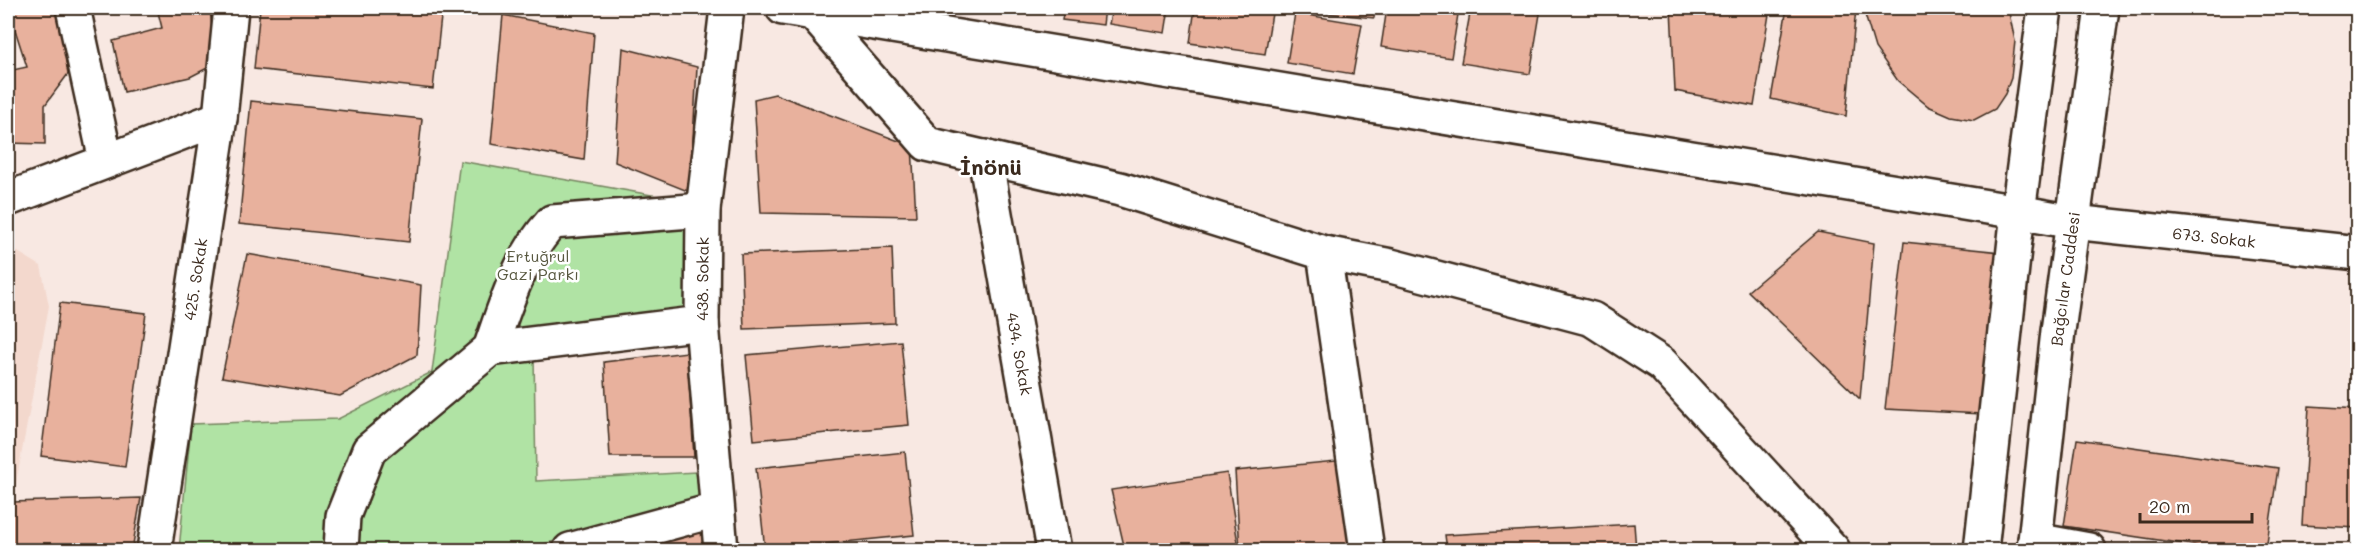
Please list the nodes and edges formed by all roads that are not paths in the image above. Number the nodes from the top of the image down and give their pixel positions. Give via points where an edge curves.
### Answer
1 (73, 8) edge
2 (231, 8) edge
3 (727, 8) edge
4 (2046, 8) edge
5 (2102, 8) edge
6 (798, 10) edge
7 (220, 118) junction
8 (985, 157) junction
9 (106, 161) junction
10 (8, 199) edge
11 (703, 210) junction
12 (2018, 212) junction
13 (2073, 222) junction
14 (1324, 253) junction
15 (2358, 253) edge
16 (702, 323) junction
17 (490, 349) junction
18 (716, 510) junction
19 (2035, 545) edge
20 (154, 550) edge
21 (341, 550) edge
22 (570, 550) edge
23 (721, 550) edge
24 (1054, 550) edge
25 (1368, 550) edge
26 (1833, 550) edge
27 (1981, 550) edge
28 (2089, 550) edge

1 - 9 street
2 - 7 street, 425. Sokak
3 - 11 street, 438. Sokak
4 - 12 street
5 - 13 street, Bağcılar Caddesi
6 - 8 street via 927,144
6 - 12 street, 673. Sokak
7 - 9 street
7 - 20 street, 425. Sokak
8 - 14 street via 1120,189
8 - 24 street, 434. Sokak
9 - 10 street
11 - 16 street, 438. Sokak
11 - 17 street via 552,222 537,239 516,276
12 - 13 street, 673. Sokak
12 - 27 street
13 - 15 street, 673. Sokak
13 - 19 street, Bağcılar Caddesi
14 - 25 street
14 - 26 street via 1391,266 1592,320 1662,364
16 - 17 street
16 - 18 street, 438. Sokak
17 - 21 street via 369,450 344,516
18 - 22 street
18 - 23 street, 438. Sokak
19 - 28 street

